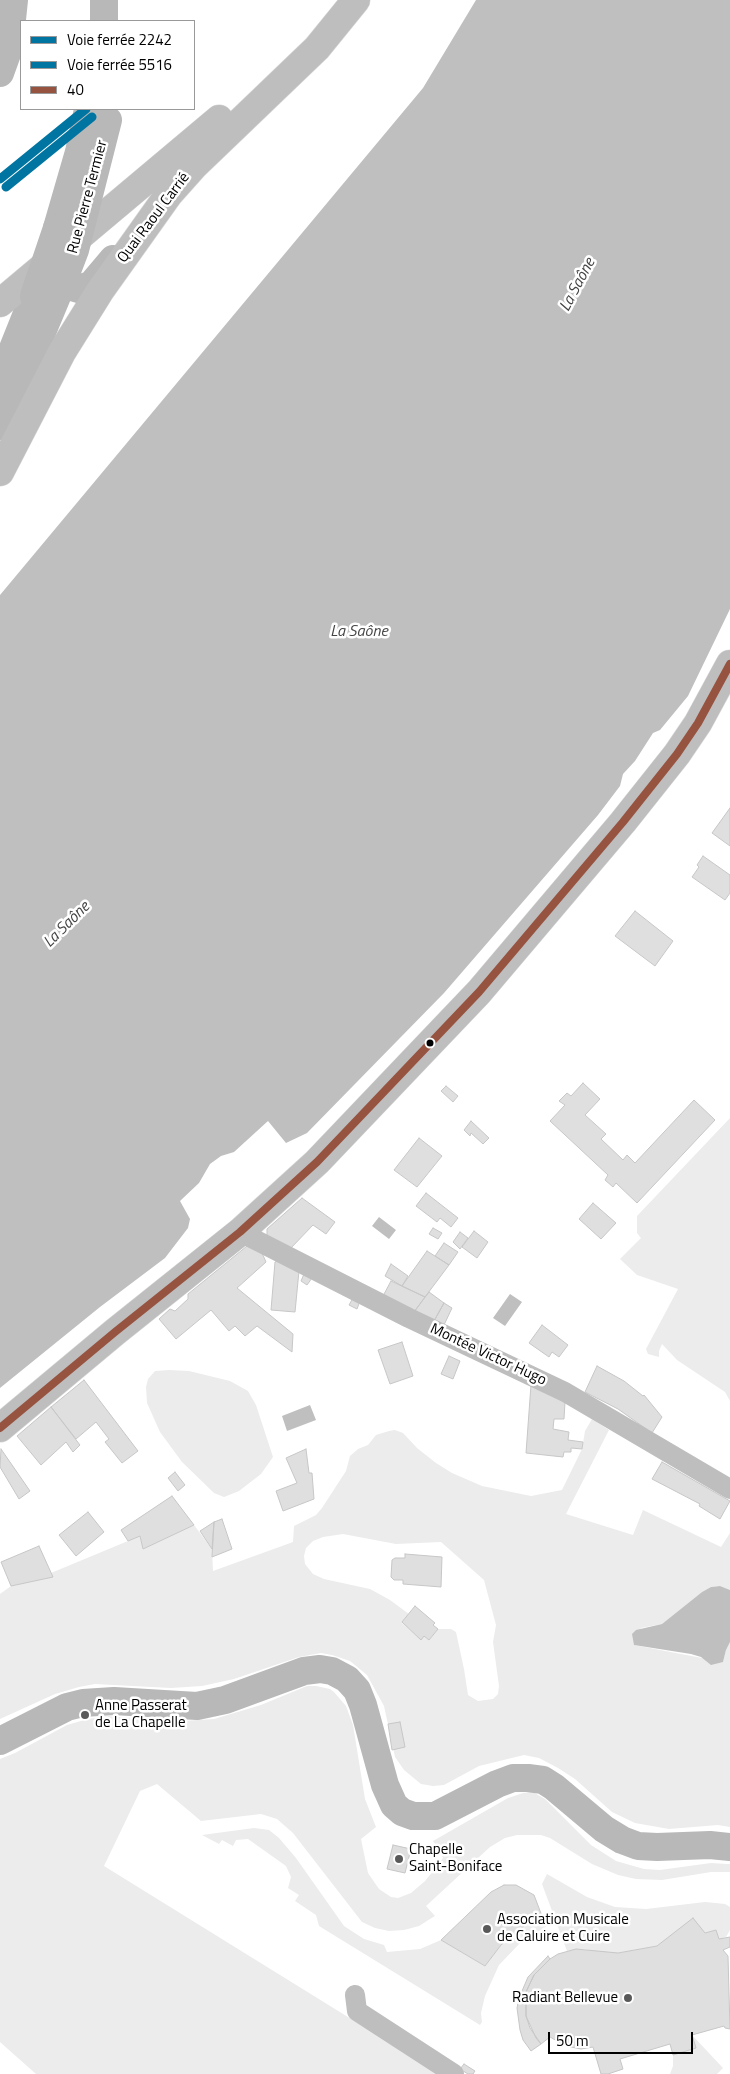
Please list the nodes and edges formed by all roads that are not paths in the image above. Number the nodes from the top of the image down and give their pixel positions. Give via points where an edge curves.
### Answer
1 (14, 0) edge
2 (339, 0) edge
3 (356, 0) edge
4 (0, 73) edge
5 (88, 110) edge
6 (110, 110) edge
7 (170, 194) junction
8 (57, 228) junction
9 (62, 284) junction
10 (0, 303) edge
11 (0, 381) edge
12 (0, 426) edge
13 (0, 472) edge
14 (730, 664) edge
15 (240, 1232) junction
16 (0, 1428) edge
17 (730, 1489) edge
18 (0, 1741) edge
19 (730, 1847) edge
20 (355, 1995) dead end
21 (454, 2074) edge

1 - 4 street via 9,48
2 - 10 main road, Quai Raoul Carrié via 257,84 208,128
3 - 7 main road, Quai Raoul Carrié via 317,48 194,166
5 - 8 street, Rue Pierre Termier
6 - 9 street, Rue Pierre Termier, bridge via 75,250
7 - 9 street via 91,285 78,289
7 - 13 main road, Quai Raoul Carrié via 100,291 62,352
8 - 9 street, Rue Pierre Termier, bridge via 55,275
8 - 11 street, Rue Pierre Termier, bridge
9 - 12 street, Rue Pierre Termier
14 - 15 main road via 677,754 624,822 479,992 317,1162
15 - 16 main road
15 - 17 street, Montée Victor Hugo via 564,1392
18 - 19 street via 83,1703 114,1701 197,1706 225,1700 304,1671 320,1669 347,1679 357,1690 384,1785 394,1805 402,1812 419,1817 435,1816 497,1784 513,1778 528,1778 543,1780 604,1829 638,1846 710,1844
20 - 21 street via 357,2010

